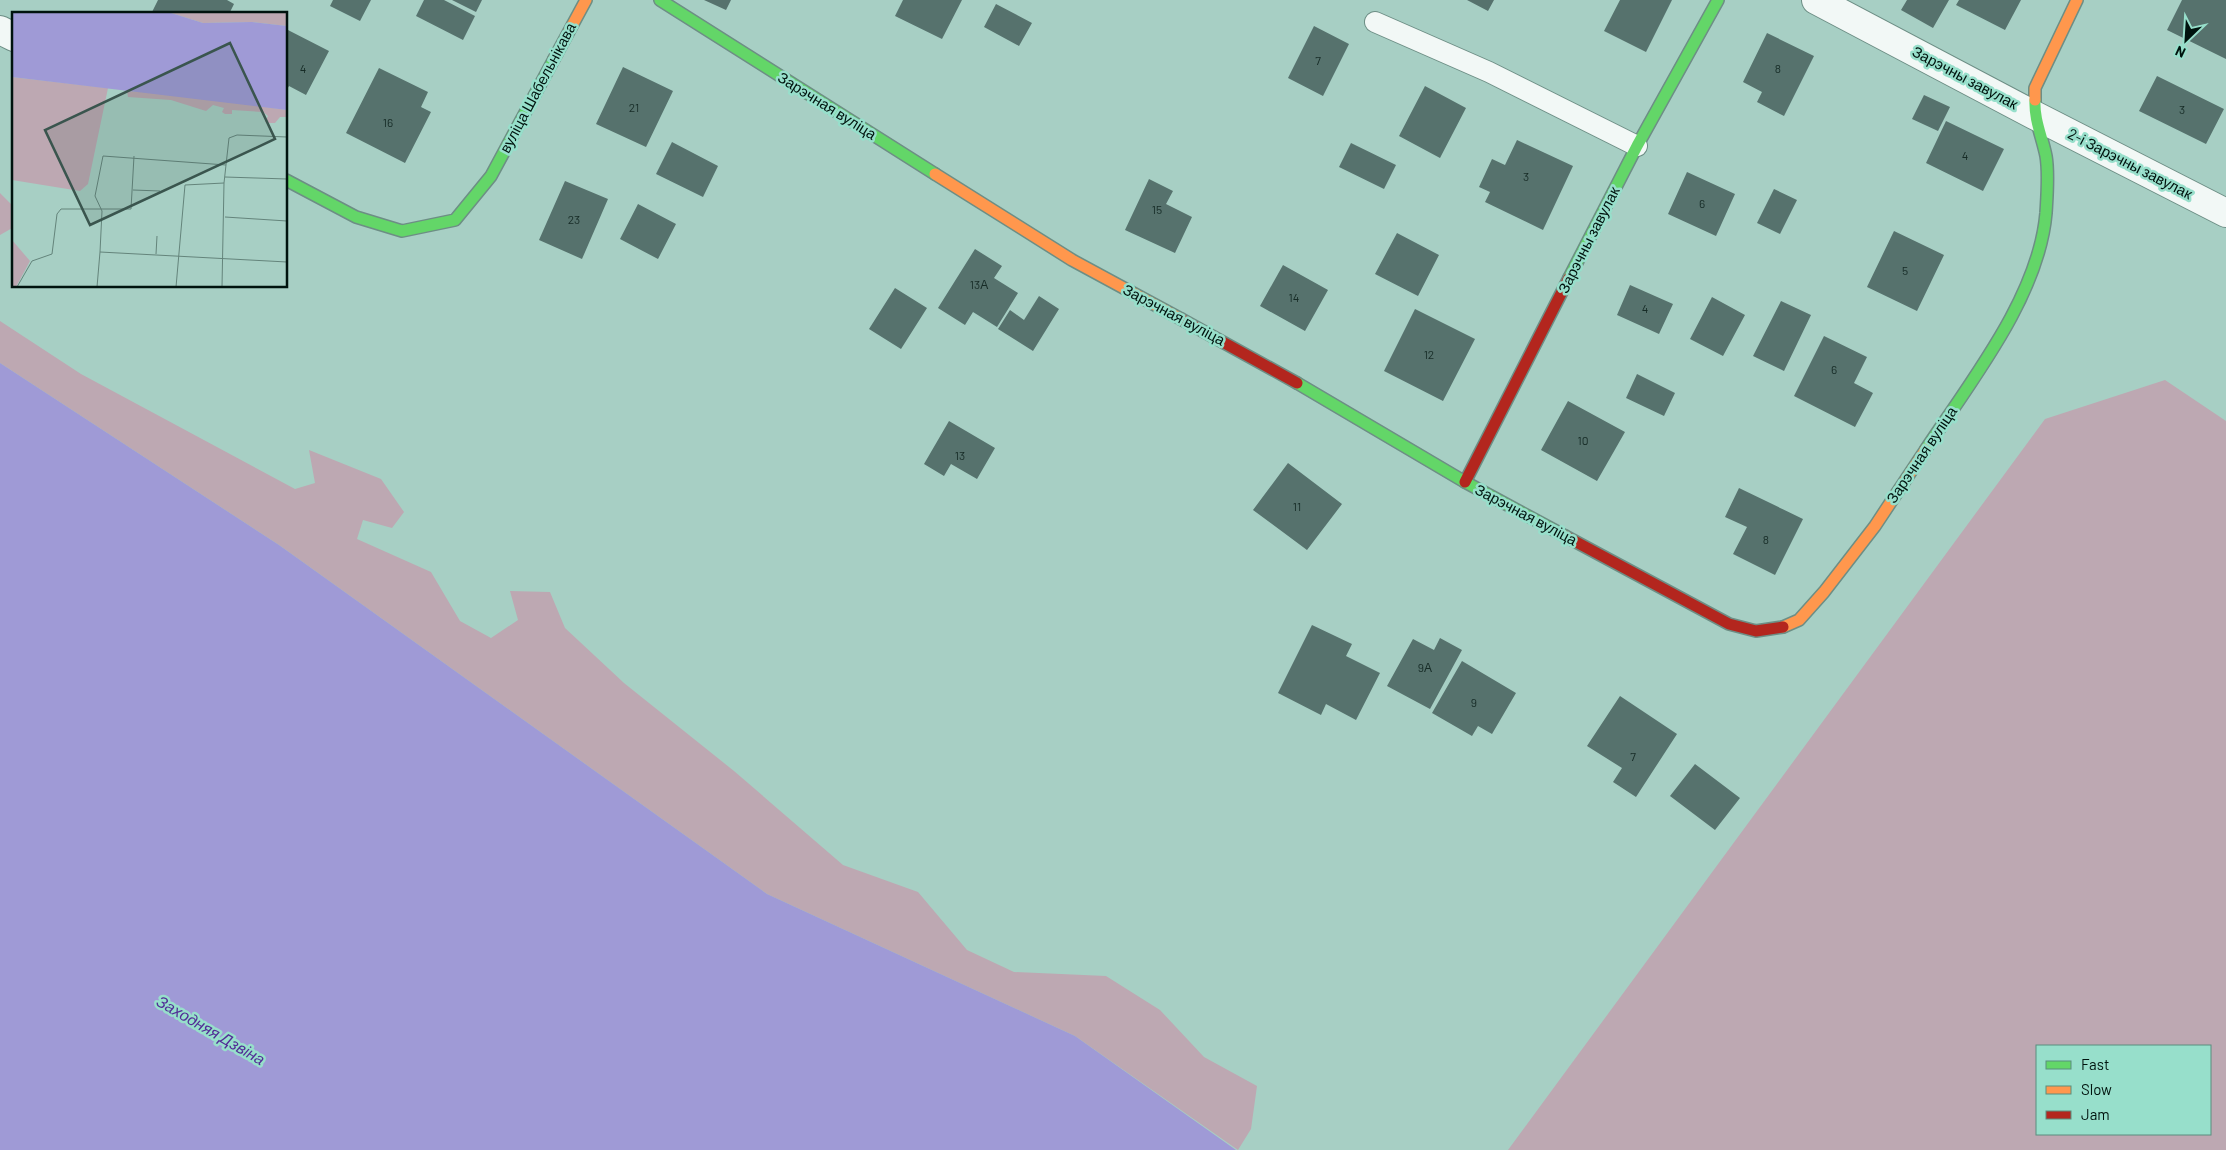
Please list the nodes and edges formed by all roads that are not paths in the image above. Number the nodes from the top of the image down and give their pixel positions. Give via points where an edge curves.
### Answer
1 (586, 0) edge
2 (660, 0) edge
3 (1718, 0) edge
4 (1816, 0) edge
5 (2077, 0) edge
6 (1375, 22) dead end
7 (0, 30) edge
8 (12, 36) edge
9 (2034, 115) junction
10 (1637, 146) junction
11 (288, 181) edge
12 (2226, 212) edge
13 (1465, 482) junction

1 - 11 street, вуліца Шабельнікава via 491,176 455,220 402,230 356,217
2 - 13 street, Зарэчная вуліца via 1072,260 1266,365
3 - 10 street, Зарэчны завулак
4 - 9 street, Зарэчны завулак
5 - 9 street, Зарэчная вуліца via 2036,88
6 - 10 lane via 1489,72
7 - 8 street
9 - 12 street, 2-і Зарэчны завулак
9 - 13 street, Зарэчная вуліца via 2046,157 2046,214 2034,269 1998,340 1875,526 1799,620 1777,629 1756,631 1729,624
10 - 13 street, Зарэчны завулак

